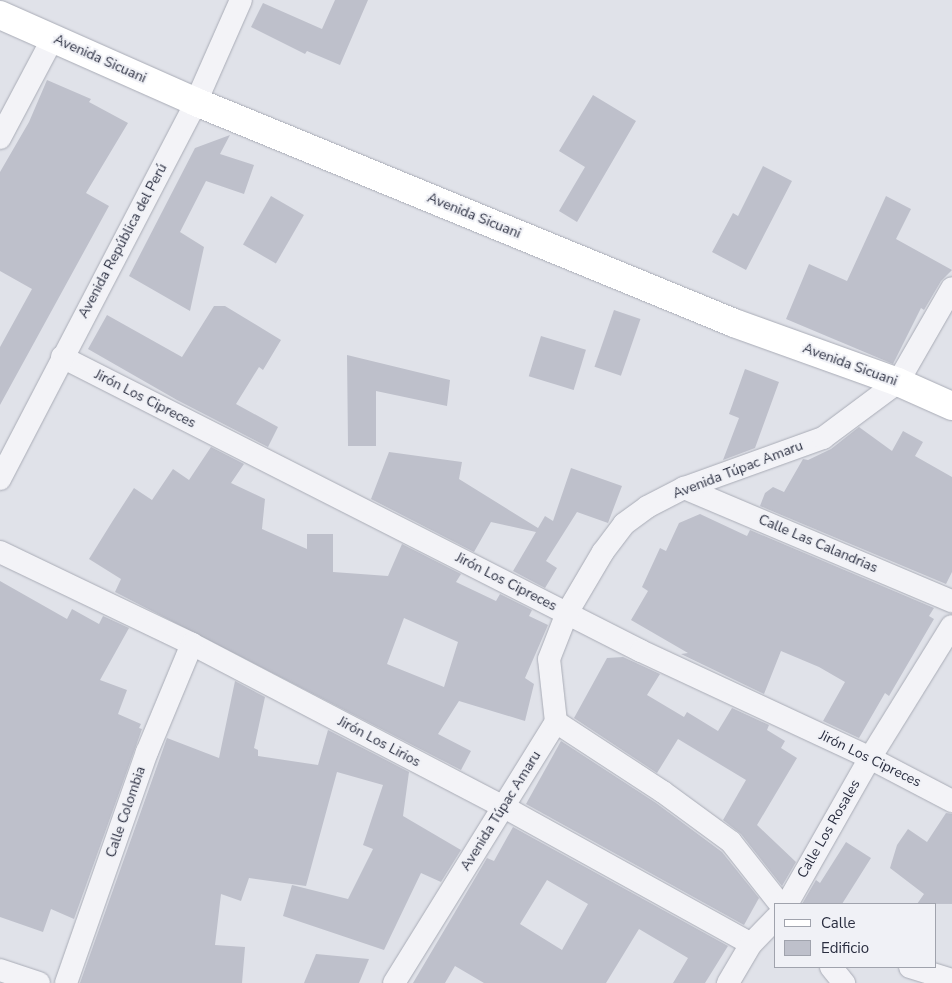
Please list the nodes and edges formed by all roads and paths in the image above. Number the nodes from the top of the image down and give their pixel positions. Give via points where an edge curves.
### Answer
1 (241, 0) edge
2 (0, 15) edge
3 (53, 38) junction
4 (196, 102) junction
5 (0, 138) edge
6 (952, 288) edge
7 (62, 357) junction
8 (898, 382) junction
9 (952, 406) edge
10 (0, 479) edge
11 (684, 488) junction
12 (0, 552) edge
13 (952, 601) edge
14 (567, 613) junction
15 (952, 626) edge
16 (192, 644) junction
17 (556, 722) junction
18 (870, 758) junction
19 (952, 801) edge
20 (504, 807) junction
21 (779, 903) edge
22 (787, 903) edge
23 (774, 920) edge
24 (751, 944) junction
25 (832, 968) edge
26 (913, 968) edge
27 (0, 970) edge
28 (952, 980) edge
29 (39, 983) edge
30 (66, 983) edge
31 (394, 983) edge
32 (728, 983) edge
33 (844, 983) edge

1 - 4 street, Avenida República del Perú
2 - 3 street, Avenida Sicuani
3 - 4 street, Avenida Sicuani
3 - 5 street
4 - 7 street, Avenida República del Perú
4 - 8 street, Avenida Sicuani via 734,323
6 - 8 street, Avenida Túpac Amaru
7 - 10 street, Avenida República del Perú
7 - 14 street, Jirón Los Cipreces
8 - 9 street, Avenida Sicuani
8 - 11 street, Avenida Túpac Amaru via 823,438
11 - 13 street, Calle Las Calandrias
11 - 14 street, Avenida Túpac Amaru via 624,524 603,552
12 - 16 street, Jirón Los Lirios
14 - 17 street, Avenida Túpac Amaru via 549,659
14 - 18 street, Jirón Los Cipreces
15 - 18 street, Calle Los Rosales
16 - 20 street, Jirón Los Lirios
16 - 30 street, Calle Colombia via 147,752
17 - 20 street, Avenida Túpac Amaru
17 - 21 street via 663,792 731,842
18 - 19 street, Jirón Los Cipreces
18 - 22 street, Calle Los Rosales
20 - 24 street, Jirón Los Lirios
20 - 31 street, Avenida Túpac Amaru
23 - 24 street
24 - 32 street
25 - 33 street
26 - 28 street
27 - 29 street

